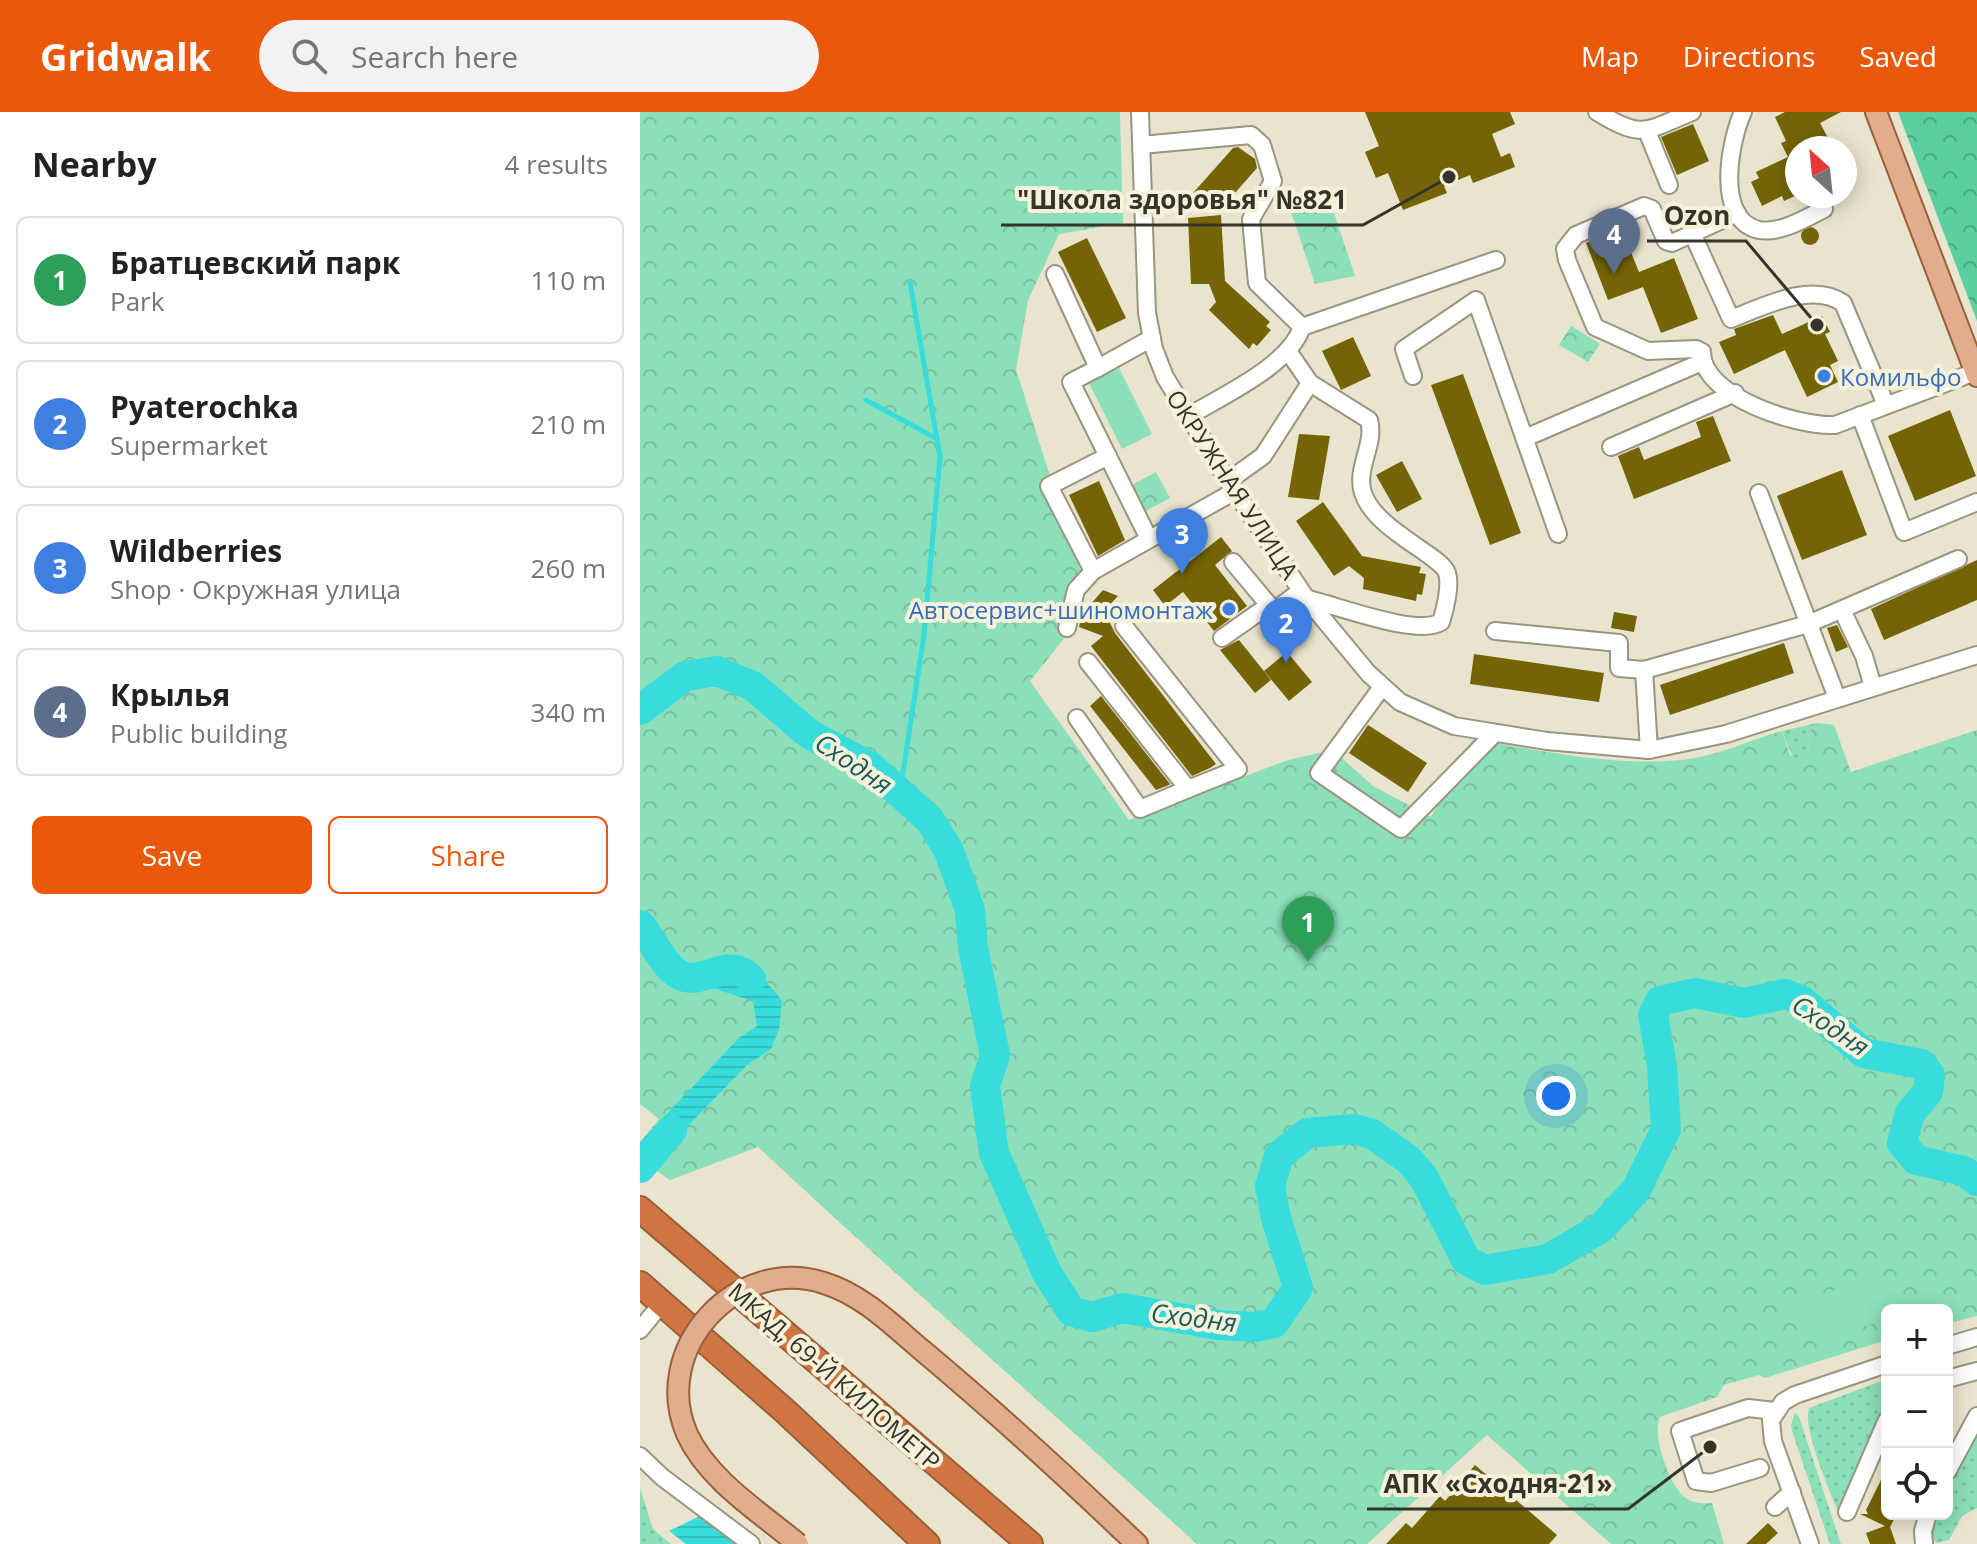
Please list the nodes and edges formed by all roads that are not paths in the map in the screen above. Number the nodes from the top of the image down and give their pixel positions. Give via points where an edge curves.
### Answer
1 (1140, 112) edge
2 (1597, 112) edge
3 (1692, 112) edge
4 (1743, 112) edge
5 (1876, 112) edge
6 (1647, 131) junction
7 (1141, 145) junction
8 (1669, 185) dead end
9 (1824, 209) dead end
10 (1737, 213) junction
11 (1693, 235) junction
12 (1496, 260) dead end
13 (1055, 274) dead end
14 (1302, 327) junction
15 (1152, 338) junction
16 (1292, 362) junction
17 (1702, 362) junction
18 (1098, 368) junction
19 (1976, 374) edge
20 (1413, 376) dead end
21 (1310, 383) junction
22 (1735, 393) junction
23 (1886, 405) junction
24 (1860, 415) junction
25 (1189, 416) junction
26 (1525, 438) junction
27 (1611, 447) dead end
28 (1108, 456) junction
29 (1231, 486) junction
30 (1759, 493) dead end
31 (1977, 502) edge
32 (1558, 534) dead end
33 (1149, 539) junction
34 (1958, 559) dead end
35 (1233, 562) dead end
36 (1093, 571) junction
37 (1306, 598) junction
38 (1269, 605) junction
39 (1842, 610) junction
40 (1808, 624) junction
41 (1124, 626) dead end
42 (1067, 628) dead end
43 (1495, 631) dead end
44 (1222, 638) dead end
45 (1977, 655) edge
46 (1088, 662) dead end
47 (1644, 670) junction
48 (1382, 687) junction
49 (1873, 687) junction
50 (1837, 698) junction
51 (1077, 718) dead end
52 (1494, 734) junction
53 (1649, 750) junction
54 (1188, 789) junction
55 (640, 1209) edge
56 (640, 1284) edge
57 (662, 1303) junction
58 (640, 1330) edge
59 (1977, 1337) edge
60 (1953, 1344) edge
61 (1881, 1366) edge
62 (1977, 1371) edge
63 (1953, 1377) edge
64 (1775, 1411) junction
65 (1977, 1416) edge
66 (1881, 1434) edge
67 (640, 1456) edge
68 (1953, 1461) edge
69 (1760, 1468) dead end
70 (1792, 1492) junction
71 (1775, 1507) dead end
72 (1847, 1512) dead end
73 (1926, 1520) edge
74 (922, 1540) edge
75 (751, 1544) edge
76 (798, 1544) edge
77 (1030, 1544) edge
78 (1137, 1544) edge
79 (1810, 1544) edge
80 (1924, 1544) edge

1 - 7 street, ОКРУЖНАЯ УЛИЦА
2 - 6 street via 1624,128
3 - 6 street
4 - 10 street via 1729,161
5 - 19 main road
6 - 8 street
7 - 14 street via 1251,135 1262,145 1273,181 1251,219 1257,283
7 - 15 street, ОКРУЖНАЯ УЛИЦА
9 - 10 street via 1759,230
10 - 11 street
11 - 17 street via 1666,241 1652,209 1644,206 1584,230 1565,249 1595,327 1648,351 1696,349 1702,352
11 - 23 street via 1731,319 1796,297 1833,296 1843,303
12 - 14 street
13 - 18 street
14 - 16 street
15 - 18 street
15 - 25 street, ОКРУЖНАЯ УЛИЦА via 1165,377
16 - 21 street
16 - 25 street via 1250,379
17 - 22 street
17 - 26 street
18 - 28 street via 1071,382
19 - 23 street
20 - 26 street via 1404,349 1476,300
21 - 29 street via 1263,456
21 - 37 street via 1369,420 1361,475 1370,508 1448,575 1444,614 1433,627 1385,621
22 - 24 street via 1800,424 1835,425
22 - 27 street
23 - 24 street
24 - 31 street via 1904,532
25 - 29 street, ОКРУЖНАЯ УЛИЦА
26 - 32 street
28 - 33 street
28 - 36 street via 1049,486
29 - 33 street
29 - 37 street, ОКРУЖНАЯ УЛИЦА
30 - 40 street via 1799,577
33 - 36 street
34 - 39 street
35 - 38 street
36 - 42 street via 1076,590
37 - 38 street via 1294,596 1274,611
37 - 48 street, ОКРУЖНАЯ УЛИЦА
38 - 44 street
39 - 40 street
39 - 49 street
40 - 47 street
40 - 50 street
41 - 54 street via 1238,769
43 - 47 street via 1619,643 1619,668
45 - 49 street, ОКРУЖНАЯ УЛИЦА
46 - 54 street
47 - 53 street
48 - 52 street, ОКРУЖНАЯ УЛИЦА via 1433,719
48 - 52 street via 1319,773 1401,829
49 - 50 street, ОКРУЖНАЯ УЛИЦА
50 - 53 street, ОКРУЖНАЯ УЛИЦА via 1713,738
51 - 54 street via 1140,809
52 - 53 street, ОКРУЖНАЯ УЛИЦА
55 - 77 highway, МКАД, 69-Й КИЛОМЕТР
56 - 57 highway
57 - 58 street
57 - 74 highway
59 - 60 street
61 - 64 street via 1811,1388
62 - 63 street
64 - 69 street via 1748,1408 1694,1425 1679,1436 1692,1473 1702,1484
64 - 70 street via 1773,1441
65 - 68 street
66 - 72 street
67 - 75 street
70 - 71 street
70 - 79 street
73 - 80 street
76 - 78 main road, bridge via 707,1463 688,1434 679,1402 686,1352 708,1316 741,1289 790,1277 838,1288 868,1305 990,1408

